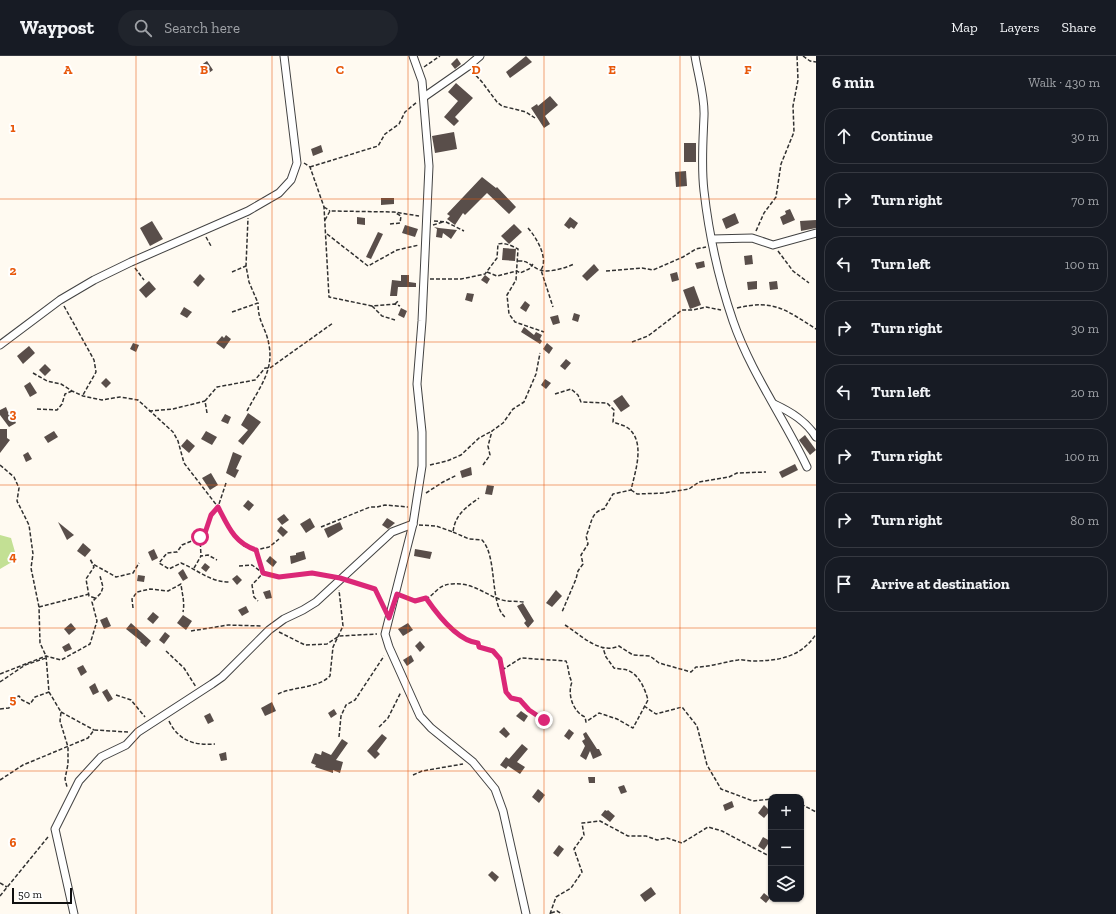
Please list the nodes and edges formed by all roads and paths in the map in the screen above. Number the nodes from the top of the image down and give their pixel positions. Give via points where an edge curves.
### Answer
1 (284, 56) edge
2 (413, 56) edge
3 (440, 56) edge
4 (480, 56) edge
5 (695, 56) edge
6 (798, 56) edge
7 (803, 56) edge
8 (816, 62) edge
9 (467, 67) junction
10 (420, 70) junction
11 (424, 97) junction
12 (535, 118) dead end
13 (296, 158) junction
14 (310, 167) junction
15 (324, 207) junction
16 (248, 210) junction
17 (330, 211) junction
18 (394, 212) junction
19 (325, 220) junction
20 (426, 221) junction
21 (446, 222) junction
22 (390, 224) dead end
23 (528, 228) dead end
24 (464, 231) dead end
25 (816, 233) edge
26 (327, 234) junction
27 (752, 238) junction
28 (712, 239) junction
29 (425, 244) junction
30 (774, 245) junction
31 (713, 247) junction
32 (518, 261) junction
33 (131, 262) junction
34 (533, 264) junction
35 (574, 264) dead end
36 (246, 266) junction
37 (541, 270) junction
38 (517, 271) junction
39 (606, 271) dead end
40 (232, 272) dead end
41 (487, 272) junction
42 (424, 279) junction
43 (144, 280) dead end
44 (809, 283) dead end
45 (60, 300) junction
46 (398, 301) dead end
47 (258, 303) junction
48 (395, 304) junction
49 (372, 306) junction
50 (400, 306) dead end
51 (553, 307) dead end
52 (730, 310) junction
53 (232, 312) dead end
54 (395, 320) dead end
55 (333, 322) dead end
56 (816, 329) edge
57 (544, 332) dead end
58 (632, 342) dead end
59 (0, 346) edge
60 (540, 353) dead end
61 (270, 368) junction
62 (33, 373) dead end
63 (72, 391) junction
64 (555, 394) dead end
65 (83, 396) junction
66 (205, 401) junction
67 (774, 404) junction
68 (37, 409) dead end
69 (149, 411) junction
70 (247, 411) dead end
71 (207, 413) dead end
72 (492, 431) junction
73 (816, 437) edge
74 (0, 465) edge
75 (483, 465) dead end
76 (422, 466) junction
77 (807, 467) dead end
78 (766, 472) dead end
79 (457, 475) dead end
80 (226, 483) dead end
81 (631, 490) junction
82 (418, 493) junction
83 (479, 498) dead end
84 (417, 502) junction
85 (218, 507) junction
86 (413, 524) junction
87 (320, 528) dead end
88 (453, 532) junction
89 (200, 537) junction
90 (279, 539) dead end
91 (256, 550) junction
92 (201, 556) junction
93 (217, 560) dead end
94 (139, 563) dead end
95 (239, 566) dead end
96 (194, 568) junction
97 (263, 573) junction
98 (100, 576) dead end
99 (340, 578) junction
100 (229, 582) dead end
101 (89, 594) junction
102 (397, 594) junction
103 (426, 598) junction
104 (498, 598) junction
105 (96, 599) junction
106 (258, 601) dead end
107 (524, 602) dead end
108 (39, 607) junction
109 (133, 608) dead end
110 (183, 612) dead end
111 (562, 612) dead end
112 (505, 617) dead end
113 (389, 618) junction
114 (565, 625) dead end
115 (261, 626) dead end
116 (269, 630) junction
117 (191, 631) dead end
118 (385, 634) junction
119 (816, 634) edge
120 (339, 636) junction
121 (389, 647) junction
122 (604, 648) junction
123 (166, 651) dead end
124 (46, 657) junction
125 (502, 670) junction
126 (0, 674) edge
127 (0, 682) edge
128 (405, 685) junction
129 (201, 690) junction
130 (49, 692) junction
131 (278, 694) dead end
132 (116, 695) dead end
133 (644, 706) junction
134 (0, 708) edge
135 (61, 712) junction
136 (166, 716) junction
137 (544, 720) dead end
138 (154, 722) junction
139 (380, 727) dead end
140 (94, 730) junction
141 (138, 732) junction
142 (339, 738) dead end
143 (215, 744) dead end
144 (68, 747) junction
145 (473, 762) junction
146 (413, 775) dead end
147 (0, 780) edge
148 (70, 798) junction
149 (768, 799) edge
150 (804, 806) edge
151 (816, 812) edge
152 (55, 829) junction
153 (768, 855) edge
154 (0, 884) edge
155 (8, 887) junction
156 (0, 896) edge
157 (74, 914) edge
158 (526, 914) edge
159 (551, 914) edge
160 (562, 914) edge

1 - 13 street
2 - 10 street
3 - 10 path
4 - 9 street
5 - 28 street via 704,111 704,191
6 - 27 path via 798,80 793,106 794,132 781,164 776,197 764,213
7 - 8 path
9 - 11 street
9 - 12 path via 496,102 526,112
10 - 11 street
11 - 14 path via 407,109 401,122 385,134 378,146
11 - 20 street via 429,166
13 - 14 path
13 - 16 street via 295,174 288,185 279,193
14 - 15 path
15 - 17 path
15 - 19 path
16 - 33 street
16 - 36 path
17 - 18 path
17 - 19 path
18 - 20 path
18 - 22 path via 401,216 400,223
19 - 26 path
20 - 21 path
20 - 21 path via 430,226
20 - 29 street
21 - 24 path
23 - 37 path via 536,238 543,258 544,266
25 - 30 street
26 - 29 path via 368,266 397,250
26 - 49 path via 329,297
27 - 28 street
27 - 30 street
28 - 31 street
29 - 42 street
30 - 44 path via 793,271
31 - 39 path via 696,249 653,270 642,268
31 - 52 street
32 - 34 path via 525,260
32 - 38 path
32 - 41 path via 518,249 498,244 497,258
33 - 43 path
33 - 45 street
34 - 37 path
34 - 38 path via 526,271
35 - 37 path via 556,270
36 - 40 path
36 - 47 path via 248,282
37 - 51 path
38 - 41 path via 497,276
38 - 57 path via 516,280 507,295 509,314 515,322
41 - 42 path via 461,279
42 - 76 street via 417,384 422,432
45 - 59 street
45 - 65 path via 94,360 96,372
46 - 48 path
47 - 53 path
47 - 61 path via 258,316 269,344
48 - 49 path
48 - 50 path
49 - 54 path via 382,316
52 - 56 path via 761,304 778,306
52 - 58 path via 706,307 682,310 648,336
52 - 67 street via 752,365
55 - 61 path
60 - 72 path via 536,374 524,402 513,409 503,423
61 - 66 path via 265,368 255,380 216,387
61 - 70 path
62 - 63 path
63 - 65 path
63 - 68 path via 65,394 57,410
64 - 81 path via 571,389 581,402 607,403 614,410 613,422 628,428 633,434 638,457
65 - 69 path via 102,400 127,397 138,400
66 - 69 path via 173,409
66 - 71 path
67 - 73 street via 801,420
67 - 77 street
69 - 85 path via 173,432 184,463
72 - 75 path via 488,446 490,455
72 - 76 path via 479,438 461,455
74 - 108 path via 14,477 19,488 17,501 29,525 33,554 31,568
76 - 82 street
78 - 81 path via 737,473 729,477 699,482 689,489 670,492 637,494
79 - 82 path via 425,494
80 - 85 path
81 - 111 path via 613,494 604,508 596,511 592,517 591,527 586,536 588,544 581,555 583,564 578,570
82 - 84 street
83 - 88 path via 463,509
84 - 86 street
84 - 87 path via 406,508 385,505 370,507
85 - 89 path via 211,515 204,536
85 - 91 path via 237,540 244,546
86 - 88 path via 436,526
86 - 99 street via 392,532
86 - 102 street
88 - 104 path via 469,539 482,540 488,546
89 - 92 path
89 - 96 path via 182,545 177,552 167,553 159,562 169,568 181,563
90 - 91 path via 269,547
91 - 97 path
92 - 93 path via 208,555
92 - 96 path
94 - 101 path via 133,573 116,577 92,564 90,559 94,567 86,579
95 - 97 path via 252,565
96 - 100 path via 216,582
97 - 99 path via 279,577 312,573
97 - 106 path via 252,585 254,597
98 - 105 path via 104,587
99 - 113 path via 375,589
99 - 116 street via 310,606
99 - 120 path via 339,597 343,626
101 - 105 path
101 - 108 path
102 - 103 path via 415,601
102 - 113 street
103 - 104 path via 432,597 443,585 453,583 472,586
103 - 125 path via 458,635 469,642 478,643 479,647 493,651 500,659
104 - 107 path
104 - 112 path via 500,613
105 - 124 path via 92,602 97,621 90,644 60,660
108 - 124 path via 40,643
109 - 110 path via 132,598 137,592 150,589 168,591 181,584 185,603
113 - 118 street
114 - 122 path
115 - 117 path via 228,625
116 - 120 path via 277,631 305,645 327,644
116 - 129 street via 222,677
118 - 120 path
118 - 121 street
119 - 122 path via 791,657 778,660 739,660 696,667 691,672 659,663 650,656 633,655 619,646 614,649
120 - 131 path via 333,647 330,676 324,682
121 - 128 street
121 - 142 path via 355,700 346,705 340,716
122 - 133 path via 606,657 614,668 626,670 639,679 648,700
123 - 129 path via 184,668 196,687
124 - 126 path
124 - 127 path via 25,665
124 - 130 path
125 - 133 path via 521,658 566,661 567,672 572,682 569,688 570,695 578,714 585,717 586,722 599,713 633,728
125 - 137 path via 506,692 511,698 520,700
128 - 139 path via 388,718
128 - 145 street via 425,723
129 - 136 street
130 - 134 path via 35,697 30,704 19,696 13,698 9,708
130 - 135 path
132 - 138 path via 131,700 146,718
133 - 149 path via 656,714 682,707 697,726 707,765 721,789 753,801
135 - 140 path
135 - 144 path via 60,721
136 - 138 street
136 - 143 path via 173,729 191,742
138 - 141 street
140 - 141 path
140 - 144 path via 88,738
141 - 148 street via 126,745 101,757 85,772
144 - 147 path via 23,765
144 - 148 path via 65,779
145 - 146 path via 422,771
145 - 158 street via 494,789 503,811
148 - 152 street
150 - 151 path
152 - 155 path
152 - 157 street
153 - 159 path via 732,836 708,827 682,843 667,838 657,840 646,836 628,836 600,821 582,823 584,836 574,849 582,872 571,888 556,897
154 - 155 path
155 - 156 path
159 - 160 path via 557,911

